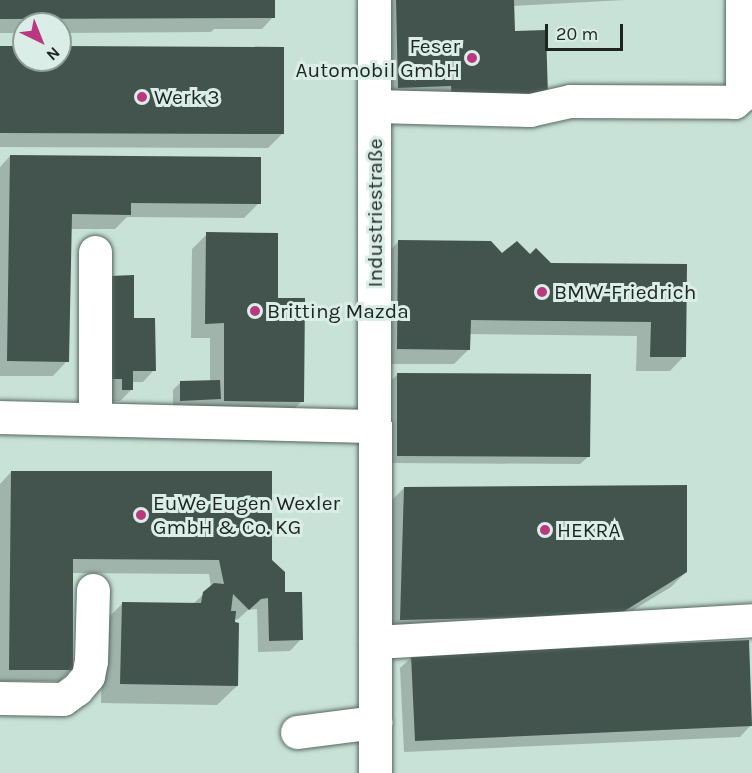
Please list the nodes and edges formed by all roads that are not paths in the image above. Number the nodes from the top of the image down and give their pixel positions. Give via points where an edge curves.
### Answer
1 (375, 0) edge
2 (742, 0) edge
3 (375, 105) junction
4 (94, 252) dead end
5 (0, 417) edge
6 (95, 419) junction
7 (375, 426) junction
8 (93, 590) dead end
9 (752, 620) edge
10 (375, 642) junction
11 (0, 698) edge
12 (375, 722) junction
13 (297, 732) dead end
14 (375, 773) edge

1 - 3 street, Industriestraße
2 - 3 street via 742,95 734,102 570,101 530,110
3 - 7 street, Industriestraße
4 - 6 street
5 - 6 street
6 - 7 street
7 - 10 street, Industriestraße
8 - 11 street via 88,676 63,699
9 - 10 street
10 - 12 street, Industriestraße
12 - 13 street
12 - 14 street, Industriestraße

